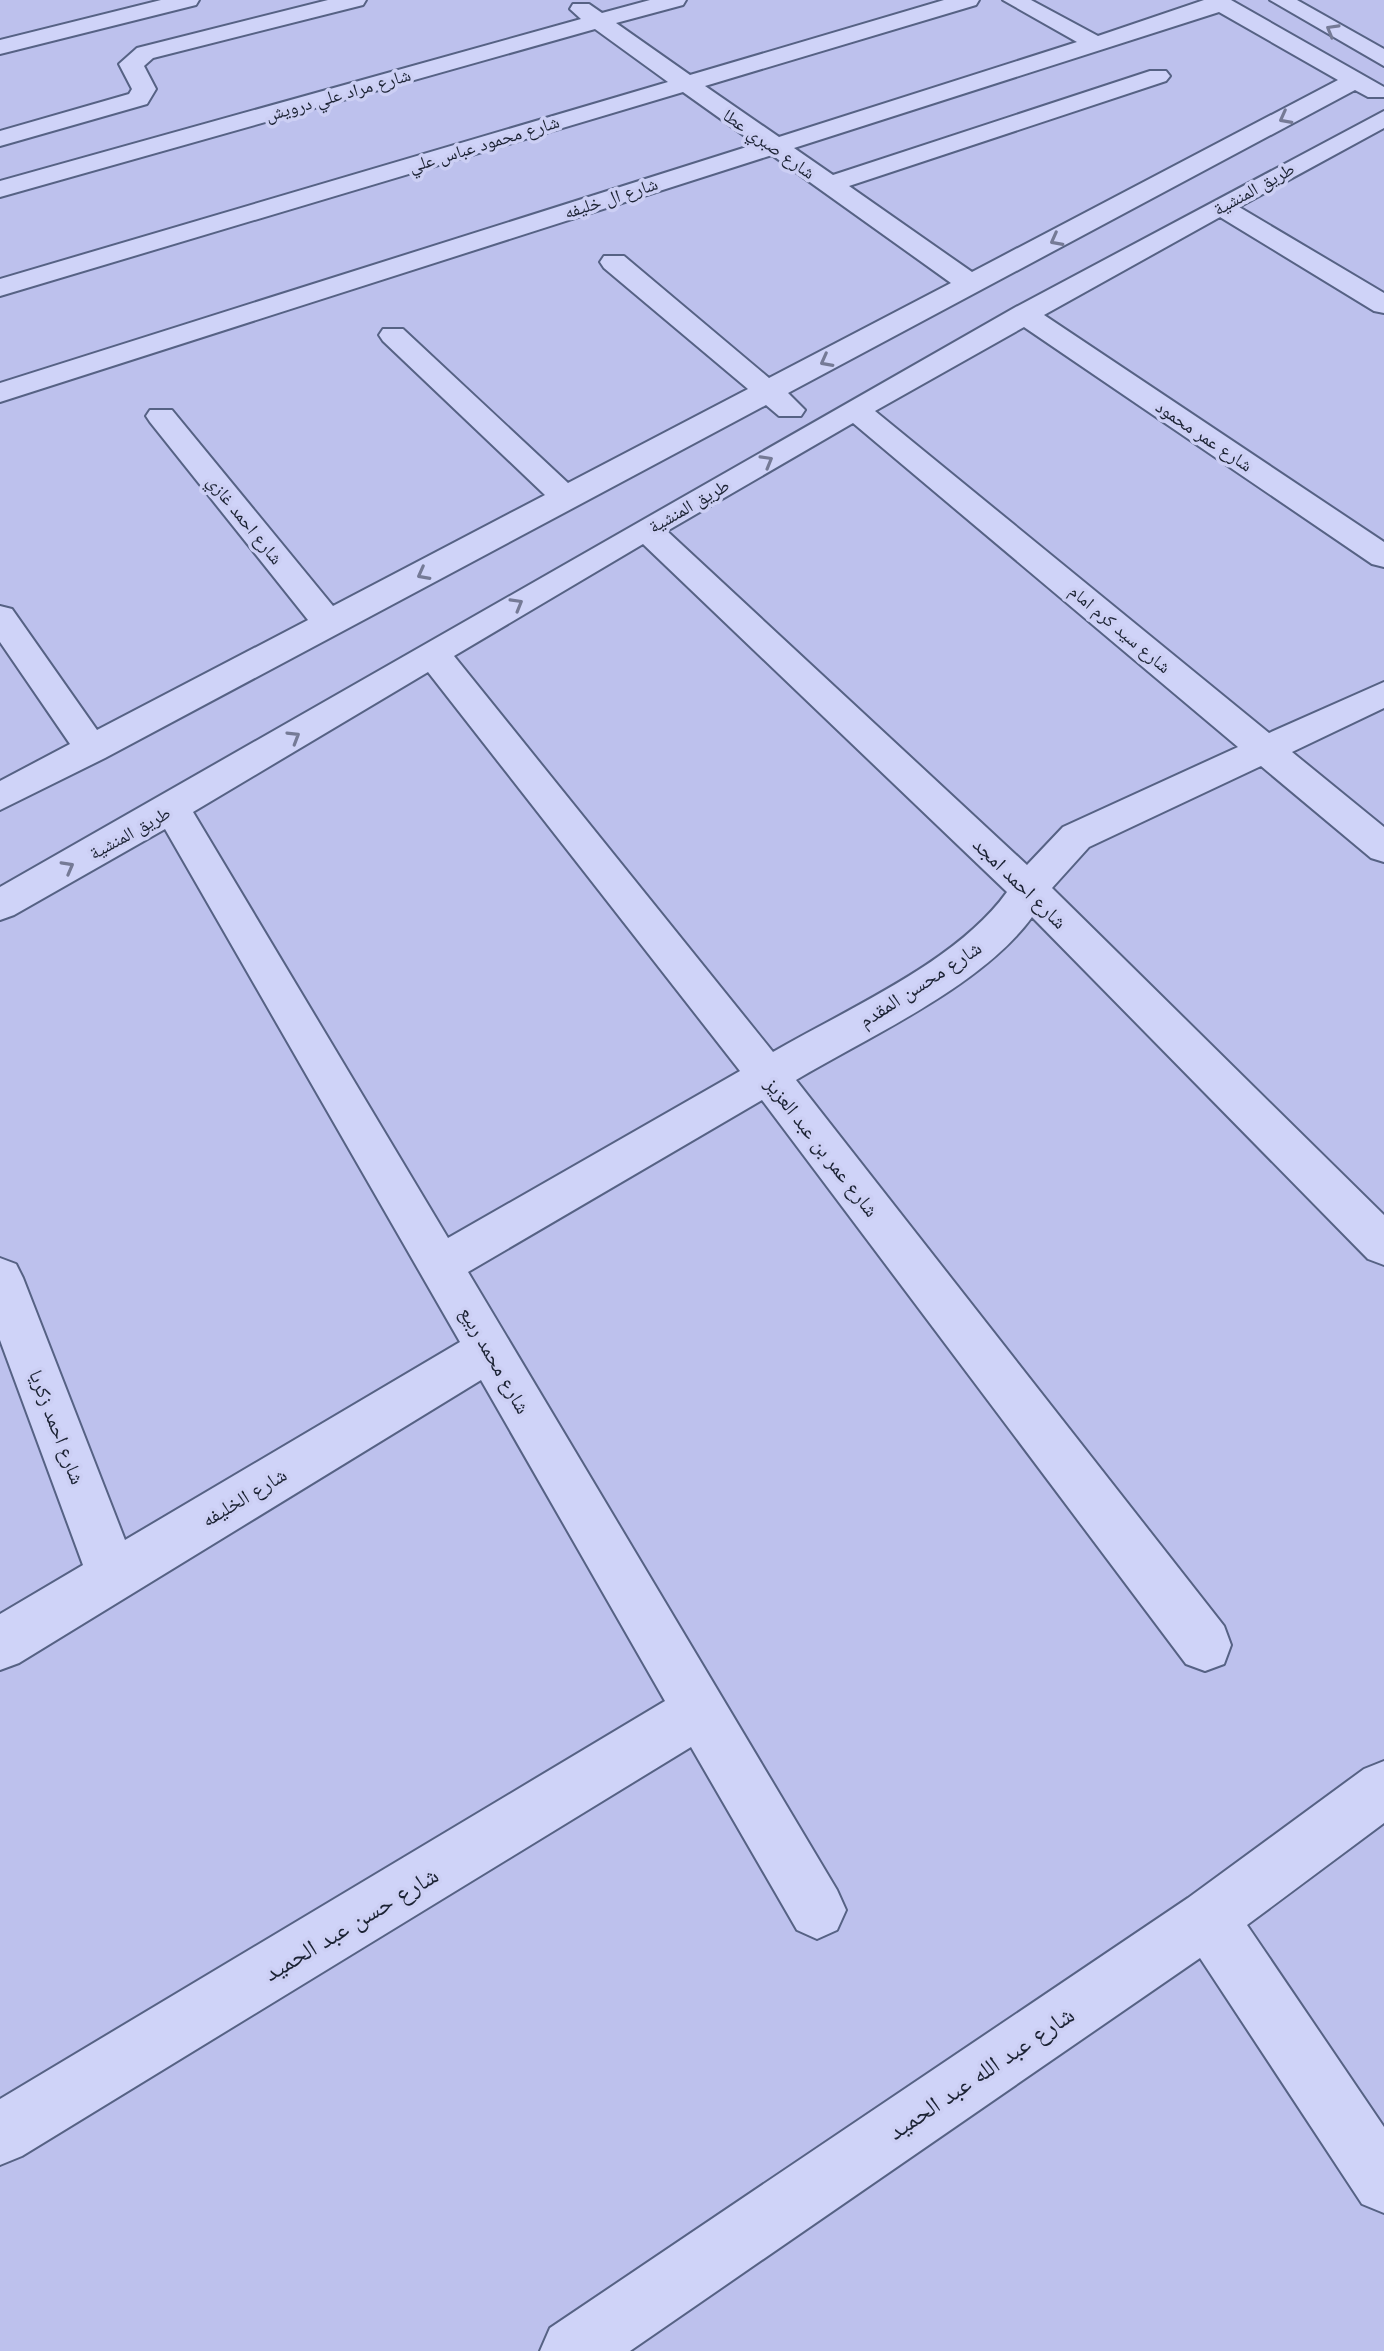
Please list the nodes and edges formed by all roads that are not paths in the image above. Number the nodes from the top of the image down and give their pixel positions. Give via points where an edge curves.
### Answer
1 (188, 0) edge
2 (355, 0) edge
3 (569, 0) edge
4 (675, 0) edge
5 (968, 0) edge
6 (1014, 0) edge
7 (1281, 0) edge
8 (1218, 2) edge
9 (598, 22) junction
10 (1097, 44) junction
11 (0, 47) edge
12 (1378, 50) edge
13 (1158, 76) dead end
14 (1354, 81) junction
15 (684, 85) junction
16 (1384, 97) edge
17 (1384, 118) edge
18 (0, 139) edge
19 (773, 147) junction
20 (827, 185) junction
21 (0, 189) edge
22 (1221, 207) junction
23 (614, 262) dead end
24 (971, 284) junction
25 (0, 288) edge
26 (1384, 305) edge
27 (1024, 314) junction
28 (393, 335) dead end
29 (769, 391) junction
30 (0, 393) edge
31 (855, 410) junction
32 (161, 416) dead end
33 (815, 433) junction
34 (566, 498) junction
35 (647, 530) junction
36 (1384, 557) edge
37 (0, 617) edge
38 (329, 624) junction
39 (433, 654) junction
40 (1384, 694) edge
41 (92, 749) junction
42 (1264, 749) junction
43 (0, 797) edge
44 (173, 810) junction
45 (1384, 848) edge
46 (1029, 890) junction
47 (0, 905) edge
48 (768, 1076) junction
49 (1384, 1245) edge
50 (439, 1266) junction
51 (0, 1278) edge
52 (489, 1350) junction
53 (113, 1576) junction
54 (0, 1644) edge
55 (1205, 1645) dead end
56 (700, 1711) junction
57 (1384, 1789) edge
58 (817, 1910) dead end
59 (1208, 1918) junction
60 (0, 2134) edge
61 (1384, 2182) edge
62 (573, 2351) edge

1 - 11 street
2 - 18 street via 145,53 131,64 144,89 139,99
3 - 9 street, شارع صبري عطا
4 - 9 street, شارع مراد علي درويش
5 - 15 street, شارع محمود عباس علي
6 - 10 street
12 -> 7 street
8 - 10 street, شارع ال خليفه
8 - 14 street
9 - 15 street, شارع صبري عطا
9 - 21 street, شارع مراد علي درويش
10 - 19 street, شارع ال خليفه
13 - 20 street
14 - 16 street
14 -> 24 street
15 - 19 street, شارع صبري عطا
15 - 25 street, شارع محمود عباس علي
17 - 22 street, طريق المنشية
19 - 20 street, شارع صبري عطا
19 - 30 street, شارع ال خليفه
20 - 24 street, شارع صبري عطا
22 - 26 street
22 - 27 street, طريق المنشية
23 - 29 street
24 -> 29 street
27 - 31 street, طريق المنشية
27 - 36 street, شارع عمر محمود
28 - 34 street
29 - 33 street
29 - 34 street
31 - 33 street, طريق المنشية
31 - 42 street, شارع سيد كرم امام
32 - 38 street, شارع احمد غازي
35 -> 33 street, طريق المنشية
34 -> 38 street
39 -> 35 street, طريق المنشية
35 - 46 street, شارع احمد امجد
37 - 41 street
38 - 41 street
44 -> 39 street, طريق المنشية
39 - 48 street, شارع عمر بن عبد العزيز
40 - 42 street, شارع محسن المقدم
41 - 43 street
42 - 45 street, شارع سيد كرم امام
42 - 46 street, شارع محسن المقدم via 1076,837 1040,870
47 -> 44 street, طريق المنشية
44 - 50 street, شارع محمد ربيع
46 - 48 street, شارع محسن المقدم via 1007,922 977,950
46 - 49 street, شارع احمد امجد
48 - 50 street, شارع محسن المقدم
48 - 55 street, شارع عمر بن عبد العزيز
50 - 52 street, شارع محمد ربيع
51 - 53 street, شارع احمد زكريا
52 - 53 street, شارع الخليفه
52 - 56 street, شارع محمد ربيع
53 - 54 street, شارع الخليفه
56 - 58 street, شارع محمد ربيع
56 - 60 street, شارع حسن عبد الحميد
57 - 59 street, شارع عبد الله عبد الحميد
59 - 61 street
59 - 62 street, شارع عبد الله عبد الحميد

